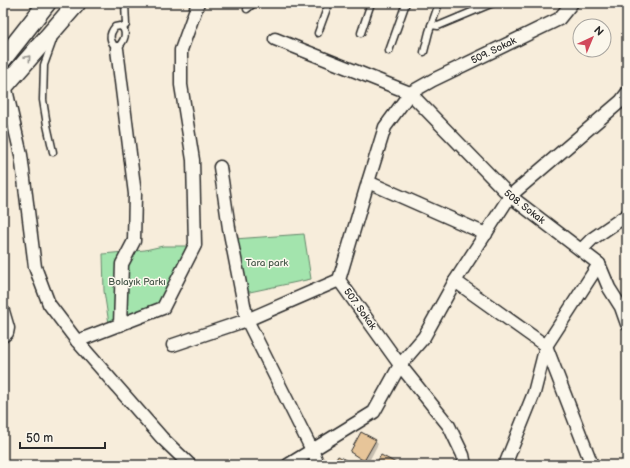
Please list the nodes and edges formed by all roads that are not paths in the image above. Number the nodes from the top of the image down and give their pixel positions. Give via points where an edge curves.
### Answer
1 (47, 3) edge
2 (77, 3) edge
3 (125, 3) edge
4 (198, 3) edge
5 (254, 3) edge
6 (329, 3) edge
7 (371, 3) edge
8 (406, 3) edge
9 (439, 3) edge
10 (493, 3) edge
11 (572, 3) edge
12 (247, 10) dead end
13 (59, 22) junction
14 (431, 25) junction
15 (124, 28) junction
16 (318, 33) dead end
17 (361, 33) dead end
18 (275, 39) dead end
19 (117, 49) junction
20 (390, 51) dead end
21 (424, 52) dead end
22 (3, 59) edge
23 (4, 86) edge
24 (410, 93) junction
25 (627, 93) edge
26 (53, 152) dead end
27 (220, 167) dead end
28 (368, 182) junction
29 (510, 196) junction
30 (627, 215) edge
31 (486, 234) junction
32 (581, 250) junction
33 (599, 264) junction
34 (339, 280) junction
35 (455, 281) junction
36 (624, 306) edge
37 (3, 311) edge
38 (247, 320) junction
39 (627, 324) edge
40 (120, 325) junction
41 (3, 336) edge
42 (77, 341) junction
43 (173, 345) dead end
44 (546, 346) junction
45 (400, 365) junction
46 (534, 393) junction
47 (565, 396) junction
48 (312, 450) junction
49 (190, 465) edge
50 (288, 465) edge
51 (318, 465) edge
52 (465, 465) edge
53 (505, 465) edge
54 (592, 465) edge

1 - 22 main road
2 - 13 main road
3 - 15 lane
4 - 40 street via 181,50 180,85 193,160 196,244 163,308
5 - 12 lane
6 - 16 lane
7 - 17 lane
8 - 20 lane
9 - 14 lane
10 - 14 lane via 438,26
11 - 24 street, 509. Sokak via 559,19
23 -> 13 main road
13 - 26 lane via 44,65 43,100
14 - 21 lane
15 - 19 lane via 126,34
15 - 19 lane via 117,26 112,32 110,38
18 - 24 street
19 - 40 street via 135,194 134,241 122,264
23 - 42 street via 21,155 35,267 49,304
24 - 28 street, 507. Sokak via 385,127
24 - 29 street, 508. Sokak
25 - 29 street via 621,101
27 - 38 street
28 - 31 street
28 - 34 street, 507. Sokak
29 - 31 street
29 - 32 street, 508. Sokak
30 - 32 street via 592,238
31 - 35 street
32 - 33 street, 508. Sokak
33 - 36 street, 508. Sokak via 609,288
33 - 44 street
34 - 38 street
34 - 45 street, 507. Sokak
35 - 44 street
35 - 45 street via 424,337
36 - 39 street, 508. Sokak
37 - 41 street via 8,328
38 - 43 street
38 - 48 street
40 - 42 street
42 - 49 street via 162,438
44 - 46 street
44 - 47 street
45 - 48 street via 374,412
45 - 52 street, 507. Sokak via 449,426 463,454
46 - 47 street via 541,382 548,378 558,383
46 - 53 street
47 - 54 street
48 - 50 street
48 - 51 street

